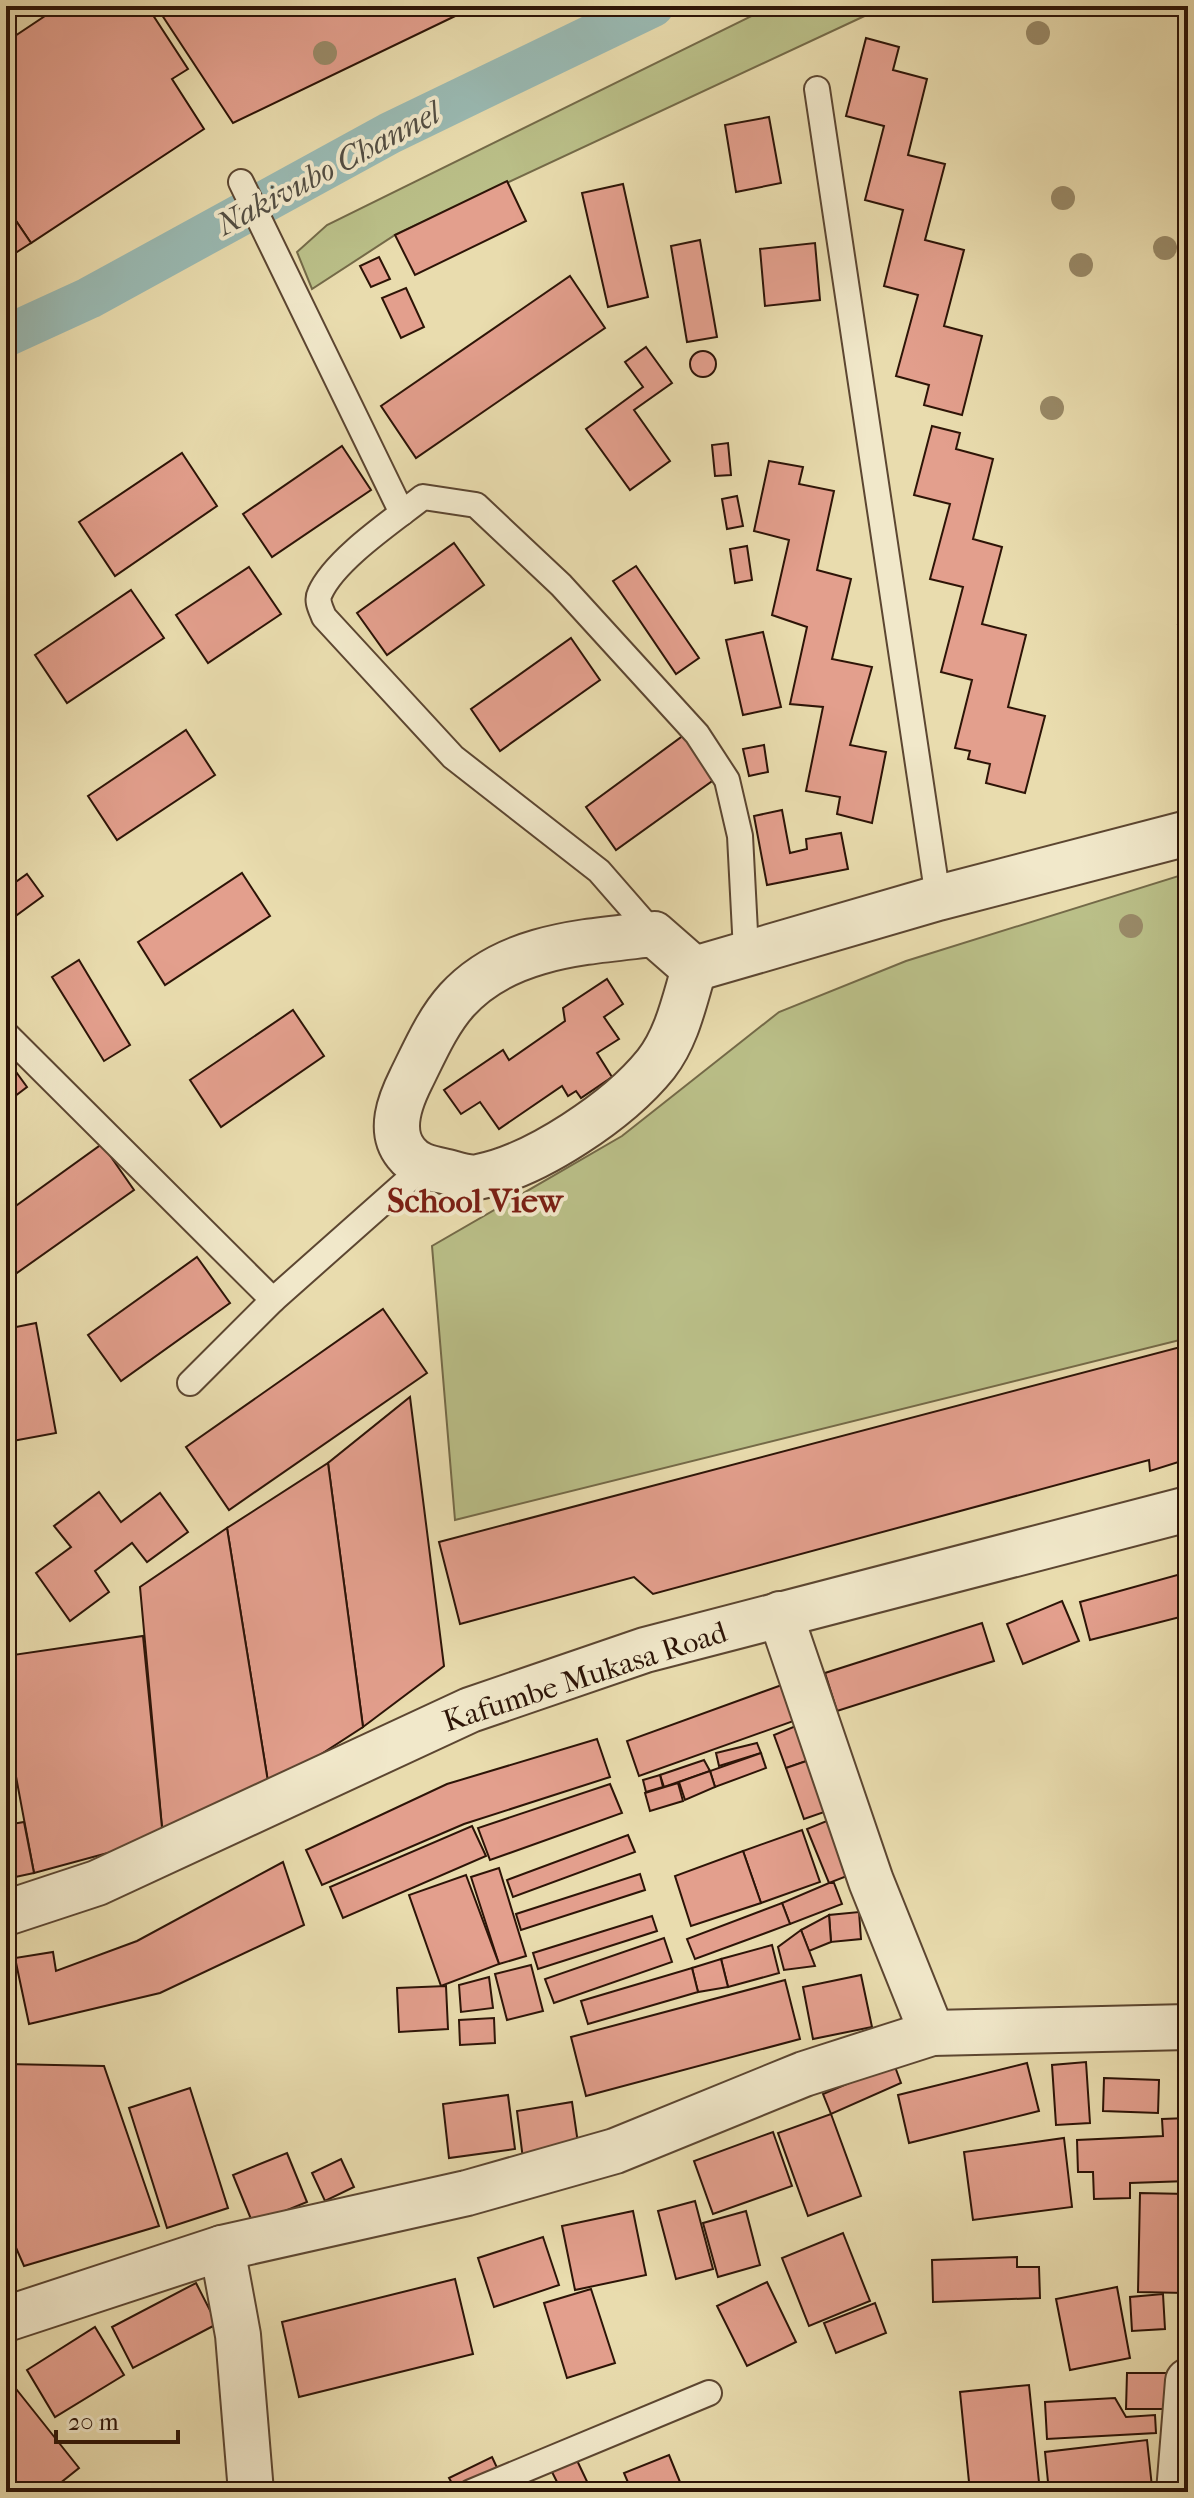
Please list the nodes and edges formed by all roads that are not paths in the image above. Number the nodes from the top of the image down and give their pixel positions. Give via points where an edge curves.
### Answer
1 (817, 89) dead end
2 (241, 182) dead end
3 (402, 513) junction
4 (1188, 833) edge
5 (938, 898) junction
6 (654, 934) junction
7 (746, 951) junction
8 (694, 969) junction
9 (6, 1034) edge
10 (423, 1167) junction
11 (273, 1300) junction
12 (190, 1383) dead end
13 (1188, 1509) edge
14 (780, 1614) junction
15 (6, 1913) edge
16 (1188, 2027) edge
17 (932, 2033) junction
18 (222, 2248) junction
19 (6, 2319) edge
20 (1188, 2381) edge
21 (709, 2393) dead end
22 (251, 2492) edge
23 (471, 2492) edge
24 (1179, 2492) edge

1 - 5 lane
2 - 3 lane
3 - 6 lane via 338,568 320,593 324,617 453,757 599,871
3 - 7 lane via 423,497 476,505 561,585 697,734 727,780 734,808
4 - 5 street
5 - 7 street
6 - 8 street
6 - 10 street via 536,950 491,972 457,1000 400,1100 396,1137
7 - 8 street
8 - 10 street via 672,1041 617,1102 542,1153 476,1178
9 - 11 lane
10 - 11 lane
11 - 12 lane
13 - 14 street, Kafumbe Mukasa Road
14 - 15 street, Kafumbe Mukasa Road via 645,1650 470,1710 97,1883
14 - 17 street via 871,1881
16 - 17 street
17 - 18 street via 804,2074 615,2151 467,2193
18 - 19 street
18 - 22 street via 238,2335
20 - 24 street
21 - 23 lane

